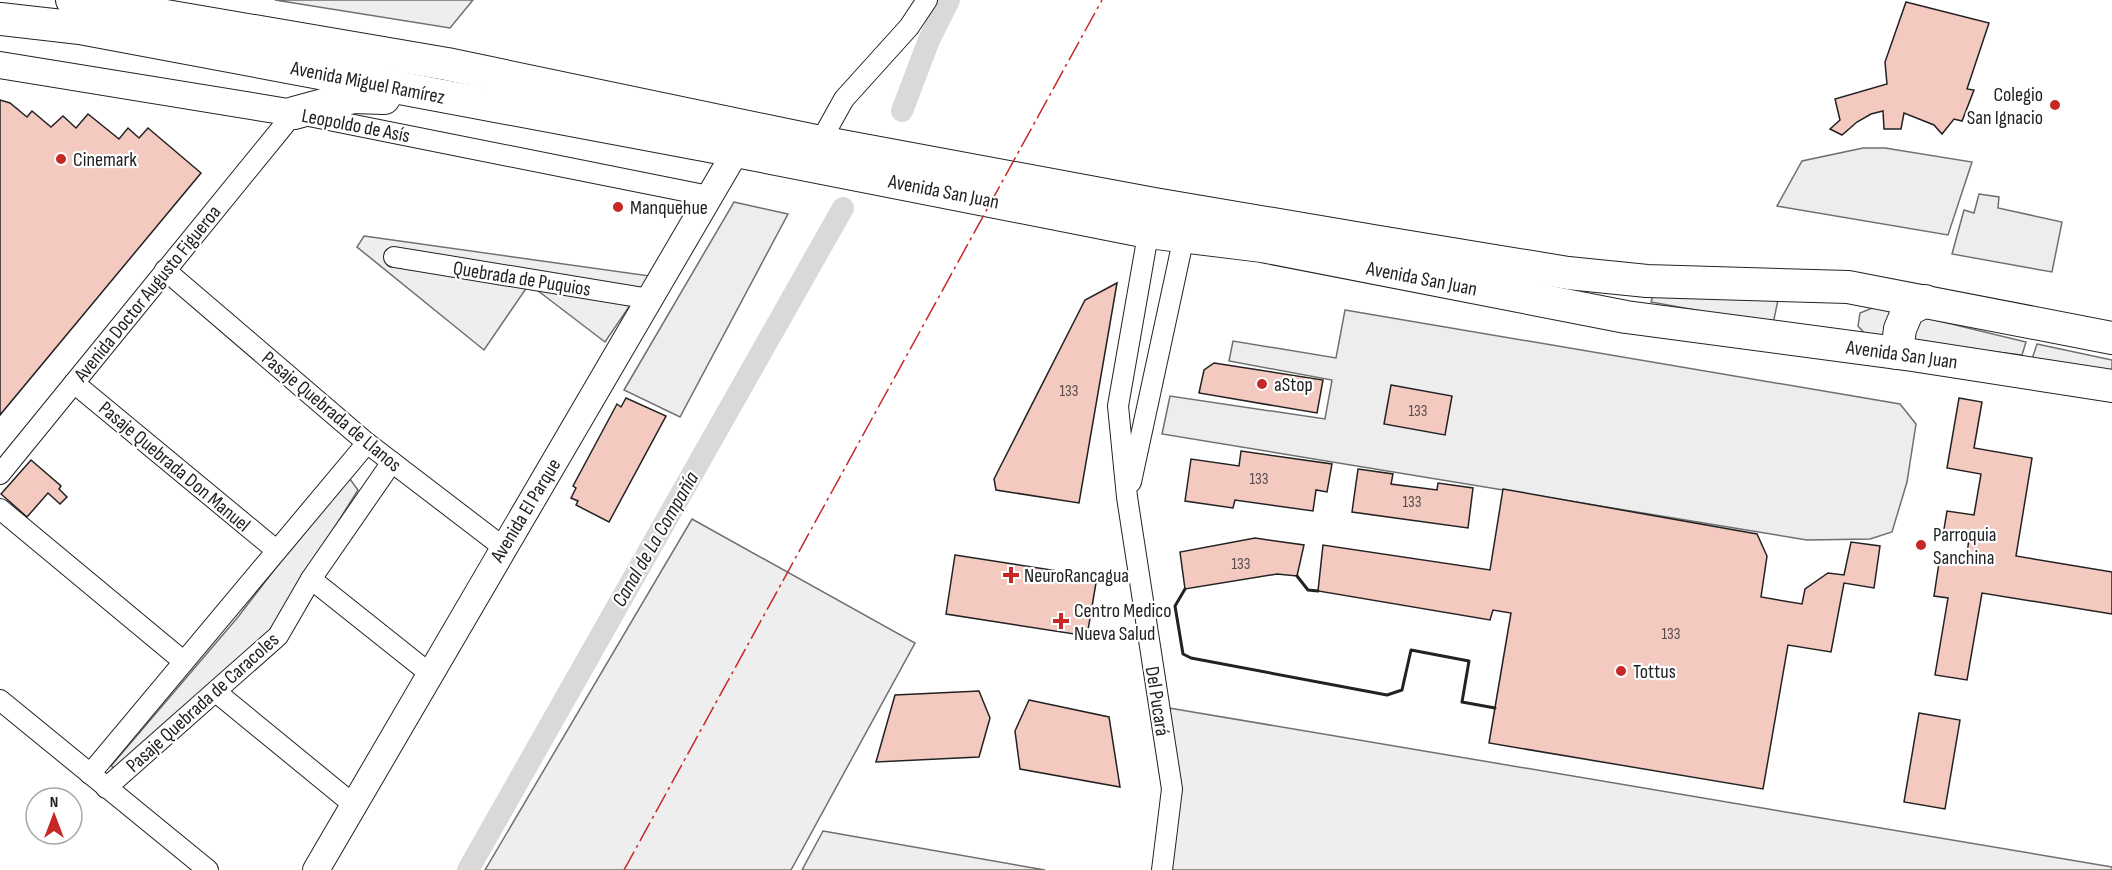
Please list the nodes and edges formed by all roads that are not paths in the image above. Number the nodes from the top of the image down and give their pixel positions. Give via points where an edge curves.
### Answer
1 (72, 0) edge
2 (927, 0) edge
3 (0, 19) edge
4 (0, 65) edge
5 (491, 104) junction
6 (294, 112) junction
7 (743, 139) junction
8 (820, 142) junction
9 (709, 196) junction
10 (1151, 218) junction
11 (1186, 223) junction
12 (394, 256) dead end
13 (165, 270) junction
14 (650, 299) junction
15 (1925, 301) junction
16 (2112, 338) edge
17 (1897, 353) junction
18 (74, 382) junction
19 (2112, 386) edge
20 (367, 442) junction
21 (392, 462) junction
22 (0, 474) edge
23 (1127, 497) junction
24 (0, 509) edge
25 (503, 547) junction
26 (276, 550) junction
27 (311, 579) junction
28 (183, 661) junction
29 (429, 673) junction
30 (216, 692) junction
31 (0, 700) edge
32 (90, 774) junction
33 (106, 788) junction
34 (354, 805) junction
35 (208, 870) edge
36 (316, 870) edge
37 (1162, 870) edge

1 - 7 main road, Avenida Miguel Ramírez via 447,64
2 - 8 street via 909,27 862,75
3 - 5 main road, Avenida Miguel Ramírez via 80,28
4 - 6 street, Leopoldo de Asís
5 - 6 main road via 353,97
5 - 7 main road, Avenida Miguel Ramírez
6 - 9 street, Leopoldo de Asís
6 - 13 street, Avenida Doctor Augusto Figueroa
7 - 8 main road, Avenida San Juan
7 - 9 street, Avenida El Parque
7 - 10 main road, Avenida San Juan
8 - 10 main road, Avenida San Juan
9 - 14 street, Avenida El Parque
10 - 11 main road, Avenida San Juan
10 - 23 street, Del Pucará via 1118,406
11 - 15 main road, Avenida San Juan via 1568,273 1647,281 1848,287
11 - 17 main road, Avenida San Juan via 1262,246 1626,316
11 - 23 street, Del Pucará
12 - 14 street, Quebrada de Puquios
13 - 18 street, Avenida Doctor Augusto Figueroa
13 - 20 street, Pasaje Quebrada de Llanos
14 - 25 street, Avenida El Parque
15 - 16 main road, Avenida San Juan
15 - 17 main road via 1908,310 1900,329
17 - 19 main road, Avenida San Juan
18 - 22 street, Avenida Doctor Augusto Figueroa
18 - 26 street, Pasaje Quebrada Don Manuel
20 - 21 street, Pasaje Quebrada de Llanos
20 - 26 street, Pasaje Quebrada de Caracoles
21 - 25 street, Pasaje Quebrada de Llanos
21 - 27 street, Pasaje Quebrada de Caracoles
23 - 37 street, Del Pucará via 1172,789
24 - 28 street
25 - 29 street, Avenida El Parque
26 - 28 street, Pasaje Quebrada de Caracoles
27 - 29 street
27 - 30 street, Pasaje Quebrada de Caracoles via 278,636
28 - 32 street, Pasaje Quebrada de Caracoles
29 - 34 street, Avenida El Parque
30 - 33 street, Pasaje Quebrada de Caracoles
30 - 34 street
31 - 32 street
32 - 33 street
33 - 35 street
34 - 36 street, Avenida El Parque

